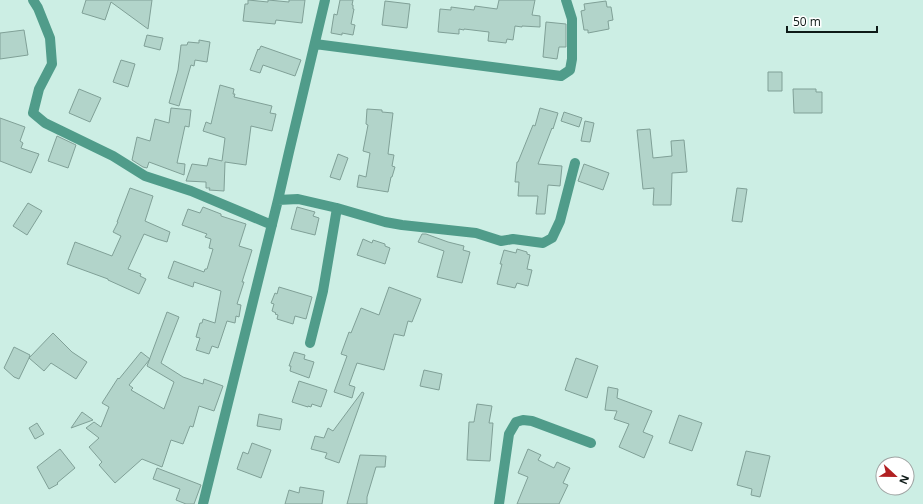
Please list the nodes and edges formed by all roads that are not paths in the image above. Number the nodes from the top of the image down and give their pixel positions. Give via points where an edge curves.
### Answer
1 (33, 0) edge
2 (325, 0) edge
3 (566, 0) edge
4 (315, 44) junction
5 (575, 163) dead end
6 (278, 200) junction
7 (336, 208) junction
8 (272, 225) junction
9 (310, 343) dead end
10 (591, 443) dead end
11 (203, 504) edge
12 (499, 504) edge

1 - 8 street via 50,38 52,64 40,89 33,113 45,123 113,156 146,176 191,191
2 - 4 street
3 - 4 street via 572,19 572,59 570,70 561,76
4 - 6 street
5 - 7 street via 560,222 552,238 543,242 513,239 501,241 476,233 402,225
6 - 7 street via 298,199
6 - 8 street
7 - 9 street via 325,285
8 - 11 street
10 - 12 street via 532,421 516,422 509,434

